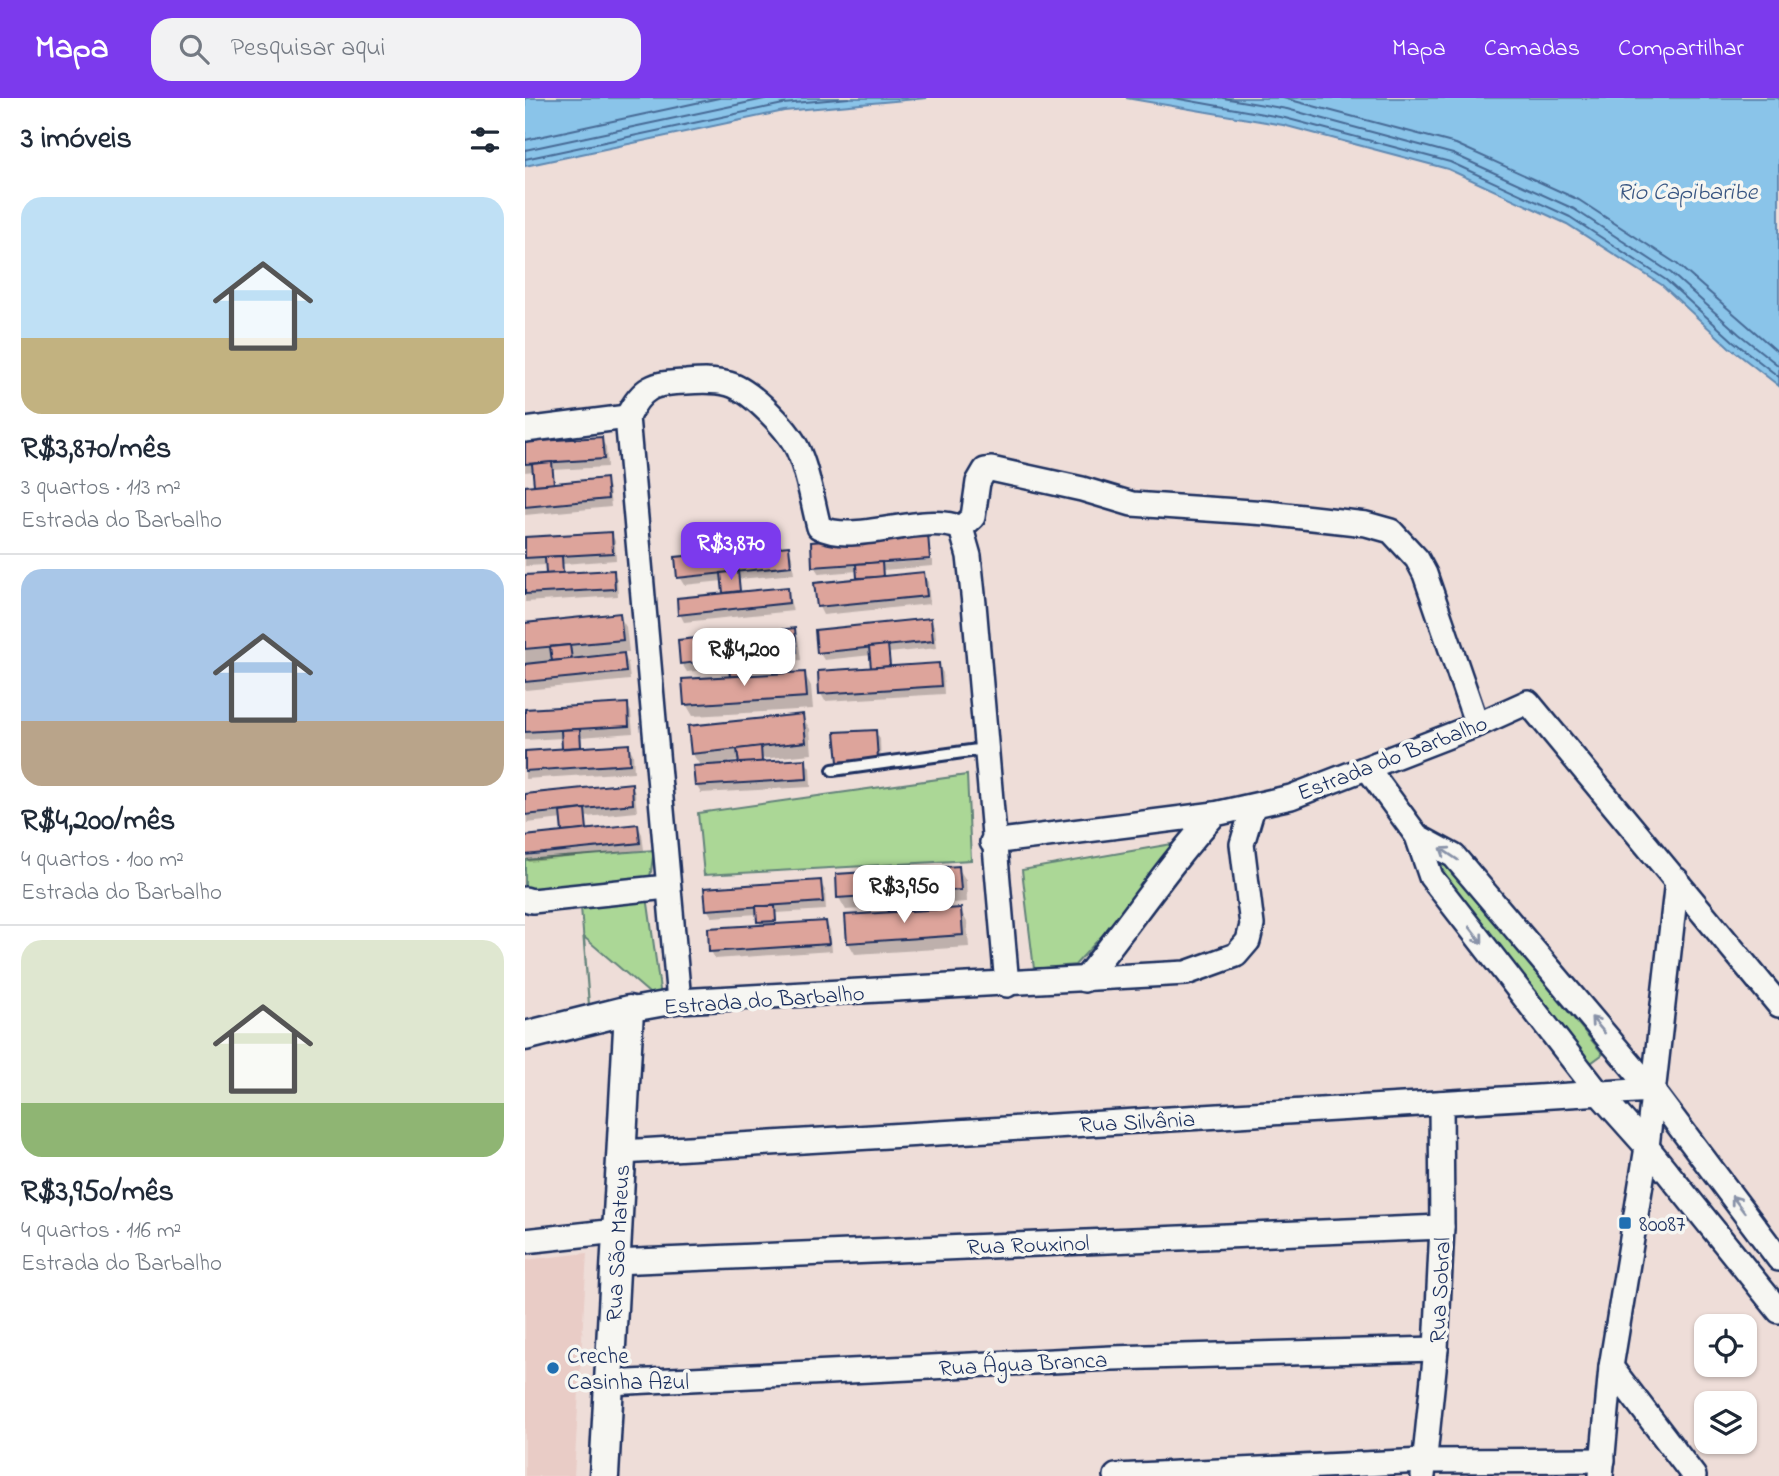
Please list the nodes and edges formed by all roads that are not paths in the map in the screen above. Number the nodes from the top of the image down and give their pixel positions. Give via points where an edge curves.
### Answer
1 (627, 417) junction
2 (525, 430) edge
3 (961, 528) junction
4 (1477, 726) junction
5 (985, 749) junction
6 (1368, 769) junction
7 (833, 770) dead end
8 (1253, 807) junction
9 (1215, 814) junction
10 (1417, 836) junction
11 (992, 842) junction
12 (1677, 880) junction
13 (667, 887) junction
14 (525, 899) edge
15 (1084, 980) junction
16 (1007, 985) junction
17 (679, 1001) junction
18 (1779, 1005) edge
19 (629, 1010) junction
20 (525, 1036) edge
21 (1652, 1090) junction
22 (1597, 1091) junction
23 (1441, 1103) junction
24 (1647, 1147) junction
25 (622, 1152) junction
26 (1442, 1227) junction
27 (617, 1231) junction
28 (525, 1241) edge
29 (1779, 1258) edge
30 (614, 1262) junction
31 (1779, 1311) edge
32 (1436, 1349) junction
33 (1611, 1367) junction
34 (609, 1383) junction
35 (1424, 1468) edge
36 (1602, 1468) edge
37 (604, 1476) edge
38 (1116, 1476) edge
39 (1694, 1476) edge

1 - 2 street
1 - 3 street via 638,396 654,386 704,381 731,385 786,429 800,453 819,527 840,532 939,524
1 - 13 street
3 - 4 street via 973,517 978,482 985,470 991,469 1132,504 1267,513 1391,531 1425,575
3 - 5 street via 974,604
4 - 6 street, Estrada do Barbalho
4 - 12 street, Estrada do Barbalho via 1528,702
5 - 7 lane
5 - 11 street
6 - 8 street, Estrada do Barbalho
6 - 10 street
8 - 9 street, Estrada do Barbalho
8 - 15 street, Estrada do Barbalho via 1242,844 1252,925 1248,941 1236,955 1186,974
9 - 11 street, Estrada do Barbalho
9 - 15 street via 1181,850
21 -> 10 street via 1454,856
10 -> 22 street via 1431,877
11 - 16 street
12 - 18 street
12 - 21 street
13 - 14 street
13 - 17 street
15 - 16 street, Estrada do Barbalho
16 - 17 street, Estrada do Barbalho
17 - 19 street, Estrada do Barbalho
19 - 20 street, Estrada do Barbalho
19 - 25 street, Rua São Mateus
21 - 22 street, Rua Silvânia
21 - 24 street
29 -> 21 street
22 - 23 street, Rua Silvânia
22 - 24 street
23 - 25 street, Rua Silvânia
23 - 26 street, Rua Sobral
24 - 31 street
24 - 33 street
25 - 27 street, Rua São Mateus
26 - 30 street, Rua Rouxinol
26 - 32 street, Rua Sobral
27 - 28 street
27 - 30 street, Rua São Mateus
30 - 34 street, Rua São Mateus
32 - 34 street, Rua Água Branca
32 - 35 street, Rua Sobral
33 - 36 street
33 - 39 street
34 - 37 street, Rua São Mateus
35 - 36 street
35 - 38 street

